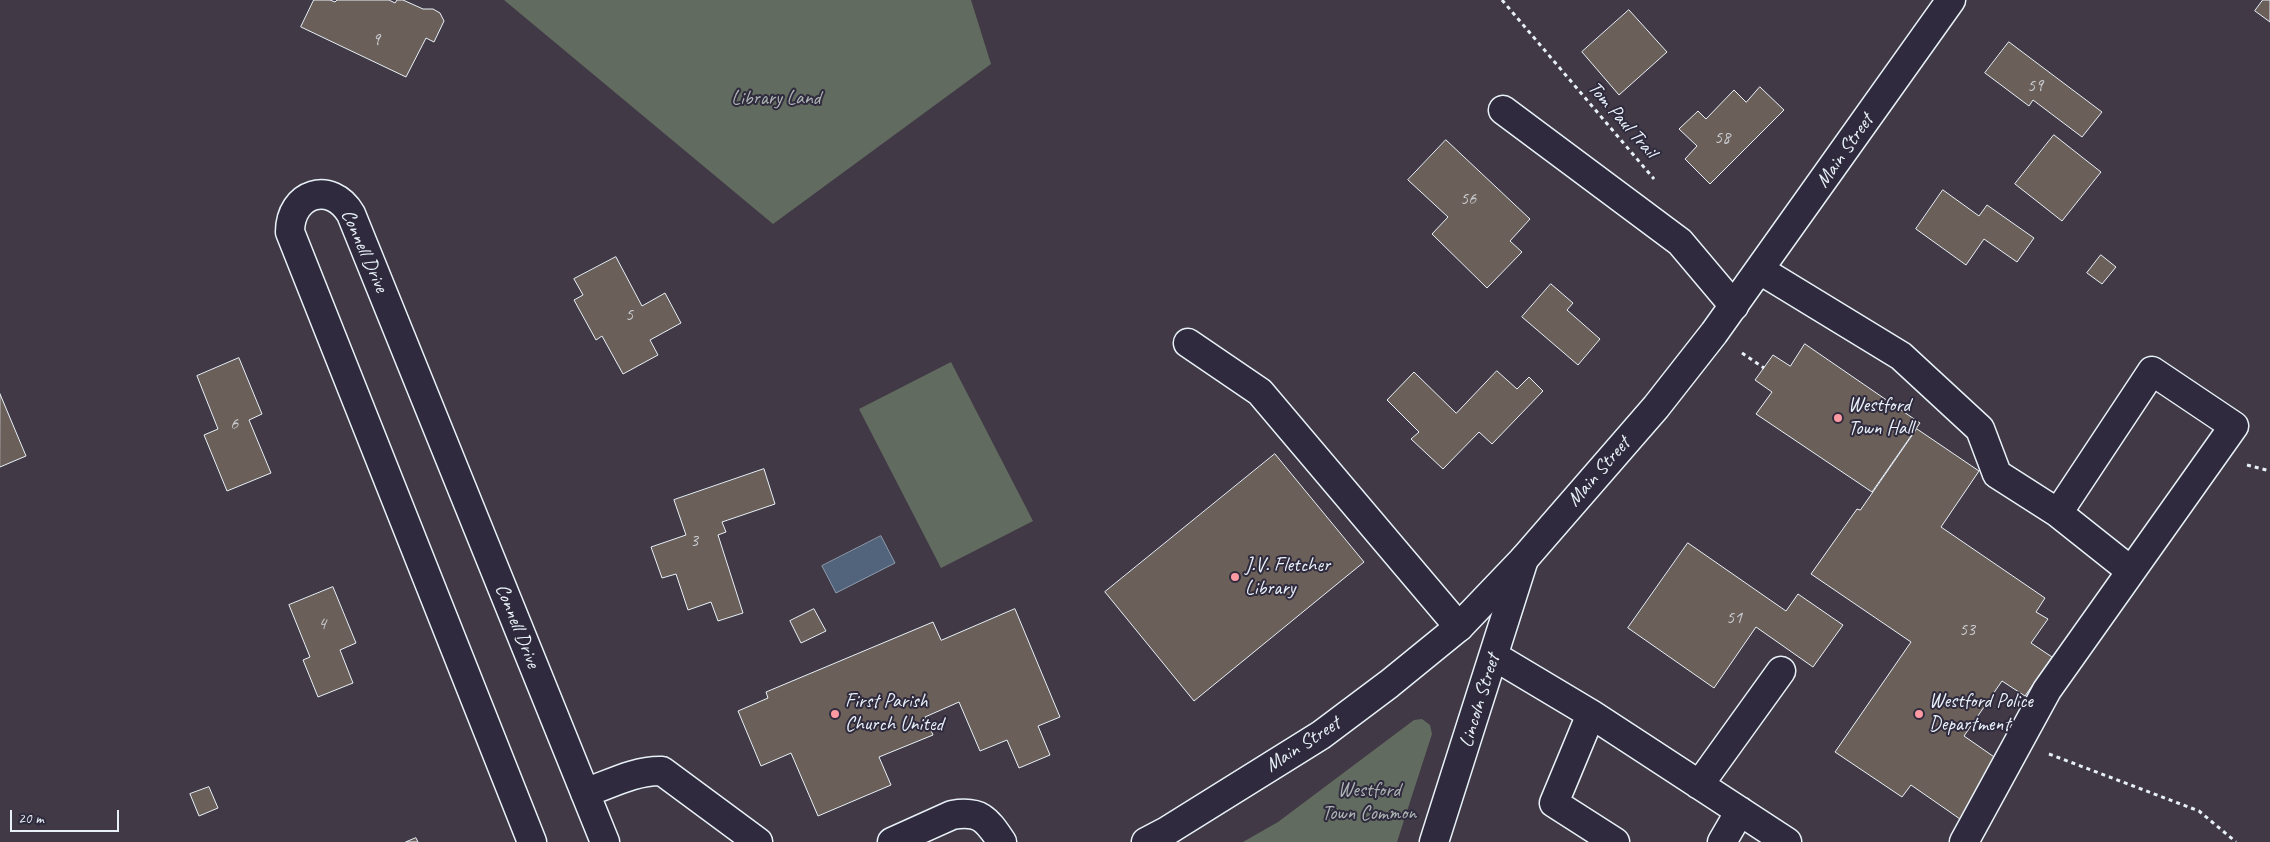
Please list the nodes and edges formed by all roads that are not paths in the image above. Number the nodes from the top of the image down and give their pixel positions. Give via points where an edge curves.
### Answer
1 (1951, 0) edge
2 (1503, 110) dead end
3 (1760, 270) junction
4 (1734, 306) junction
5 (1188, 343) dead end
6 (2058, 513) junction
7 (1524, 558) junction
8 (2131, 571) junction
9 (1459, 626) junction
10 (1494, 656) junction
11 (1781, 671) dead end
12 (1591, 714) junction
13 (1699, 785) junction
14 (585, 793) junction
15 (1740, 811) junction
16 (532, 842) edge
17 (605, 842) edge
18 (758, 842) edge
19 (892, 842) edge
20 (1002, 842) edge
21 (1146, 842) edge
22 (1434, 842) edge
23 (1615, 842) edge
24 (1722, 842) edge
25 (1787, 842) edge
26 (1964, 842) edge

1 - 3 street, Main Street
2 - 4 street via 1680,242
3 - 4 street, Main Street
3 - 6 street via 1901,356 1980,429 1998,474
4 - 7 street, Main Street via 1656,408
5 - 9 street via 1260,392
6 - 8 street
6 - 8 street via 2152,371 2234,426
7 - 9 street, Main Street
7 - 10 street, Lincoln Street
8 - 26 street via 2047,690
9 - 21 street, Main Street via 1321,735
10 - 12 street
10 - 22 street, Lincoln Street
11 - 13 street
12 - 13 street
12 - 23 street via 1554,804
13 - 15 street
14 - 16 street, Connell Drive via 351,214 338,199 318,194 308,198 293,211 290,232
14 - 17 street, Connell Drive
14 - 18 street via 650,770 662,771
15 - 24 street
15 - 25 street
19 - 20 street via 962,813 979,815 988,821

